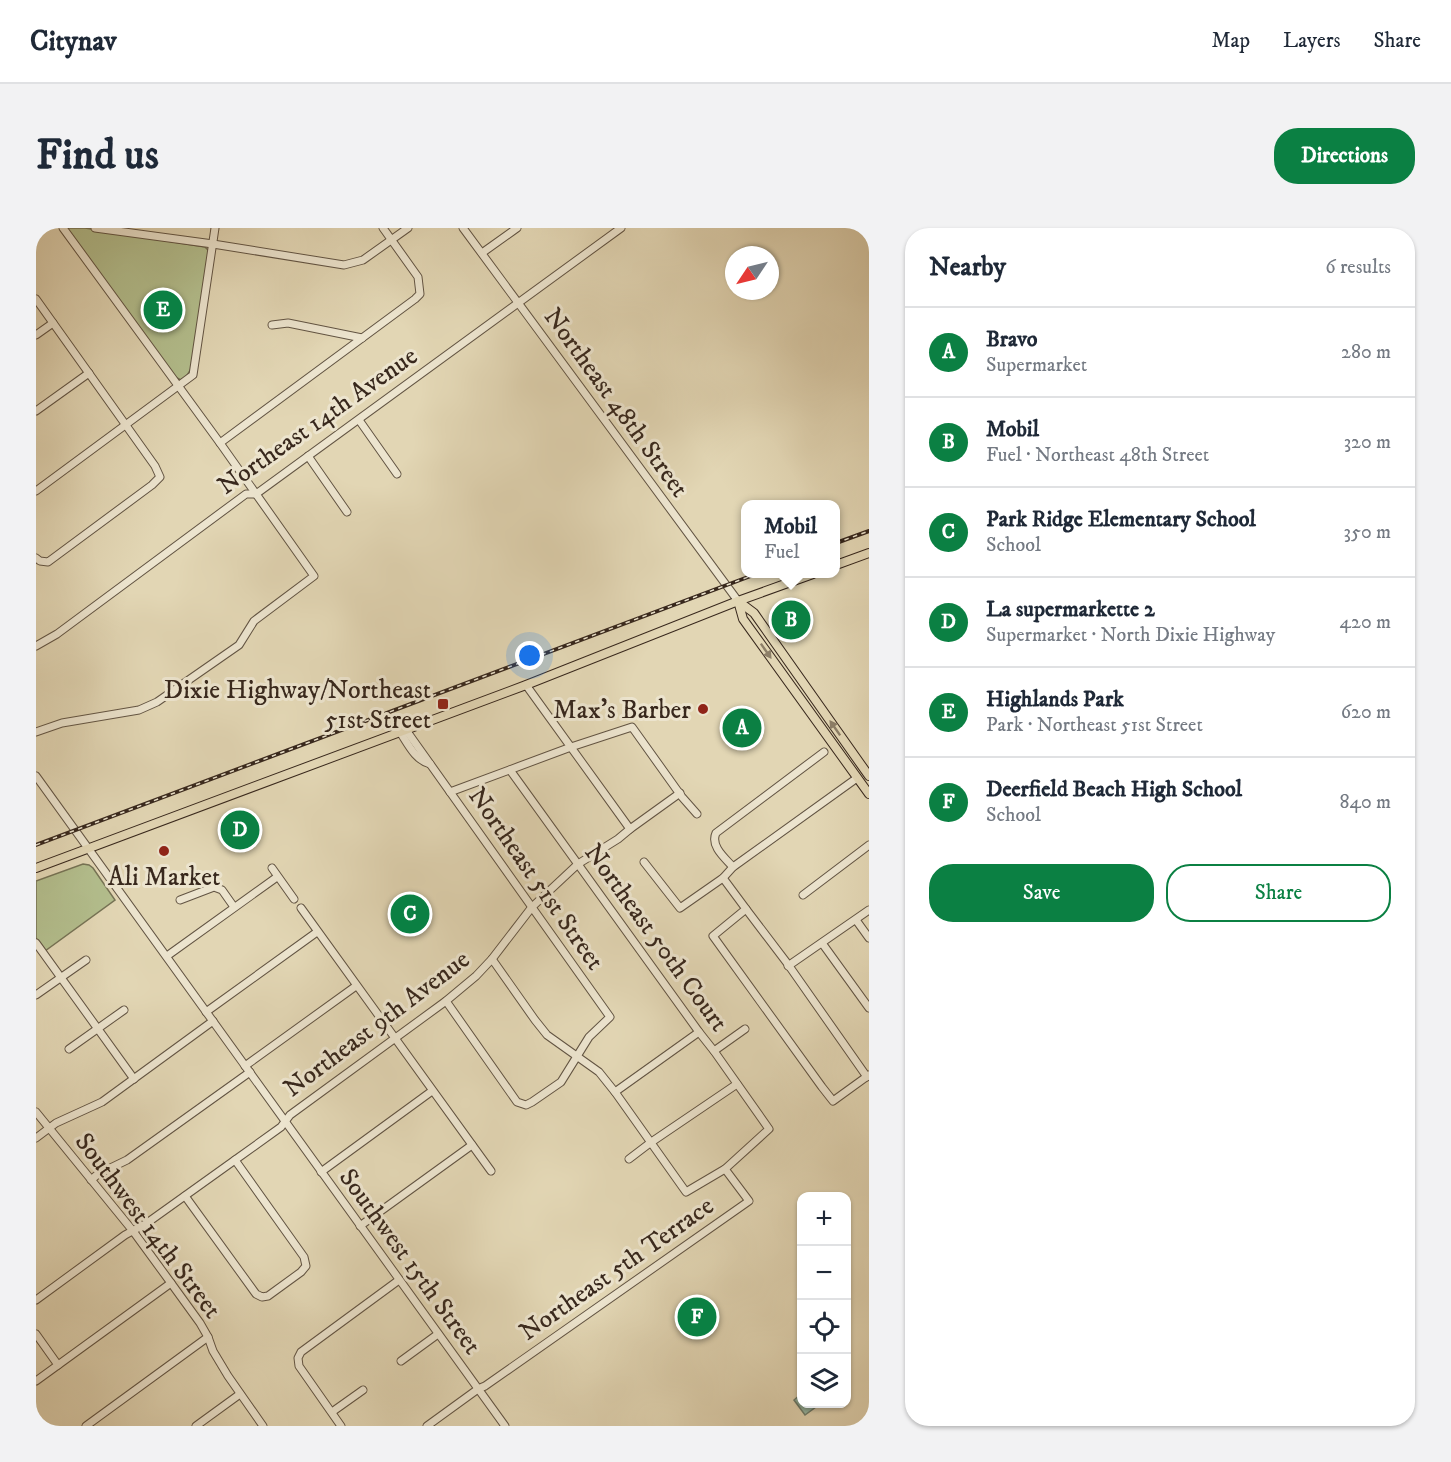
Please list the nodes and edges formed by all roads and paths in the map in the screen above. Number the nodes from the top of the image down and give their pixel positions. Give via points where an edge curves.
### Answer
1 (63, 228) edge
2 (94, 228) edge
3 (215, 228) edge
4 (383, 228) edge
5 (408, 228) edge
6 (464, 228) edge
7 (517, 228) edge
8 (621, 228) edge
9 (392, 239) junction
10 (213, 244) junction
11 (482, 253) junction
12 (36, 299) edge
13 (518, 303) junction
14 (53, 323) junction
15 (272, 325) dead end
16 (36, 335) edge
17 (362, 338) junction
18 (89, 373) junction
19 (177, 385) junction
20 (36, 411) edge
21 (359, 420) junction
22 (126, 426) junction
23 (220, 443) junction
24 (308, 456) junction
25 (397, 474) dead end
26 (36, 491) edge
27 (256, 494) junction
28 (347, 512) dead end
29 (869, 553) edge
30 (38, 560) edge
31 (840, 564) edge
32 (800, 578) edge
33 (738, 601) junction
34 (36, 646) edge
35 (526, 685) junction
36 (403, 731) junction
37 (36, 732) edge
38 (571, 747) junction
39 (824, 752) dead end
40 (849, 766) junction
41 (510, 770) junction
42 (36, 776) edge
43 (869, 776) edge
44 (857, 778) junction
45 (869, 788) edge
46 (450, 792) junction
47 (680, 793) junction
48 (869, 794) edge
49 (697, 814) dead end
50 (630, 829) junction
51 (869, 845) edge
52 (88, 848) junction
53 (644, 862) dead end
54 (578, 864) junction
55 (733, 867) junction
56 (36, 868) edge
57 (272, 868) dead end
58 (277, 877) junction
59 (723, 878) junction
60 (803, 895) dead end
61 (294, 899) dead end
62 (180, 900) dead end
63 (234, 907) junction
64 (531, 907) junction
65 (301, 908) dead end
66 (746, 909) junction
67 (869, 910) edge
68 (856, 920) junction
69 (317, 932) junction
70 (869, 938) edge
71 (36, 943) edge
72 (822, 943) junction
73 (167, 956) junction
74 (492, 959) junction
75 (86, 960) dead end
76 (788, 966) junction
77 (61, 978) junction
78 (356, 986) junction
79 (36, 995) edge
80 (446, 1001) junction
81 (869, 1008) edge
82 (124, 1010) dead end
83 (206, 1012) junction
84 (213, 1021) junction
85 (98, 1028) junction
86 (745, 1029) dead end
87 (699, 1032) junction
88 (395, 1038) junction
89 (69, 1049) dead end
90 (714, 1051) junction
91 (578, 1057) junction
92 (247, 1069) junction
93 (868, 1076) edge
94 (134, 1079) junction
95 (737, 1084) junction
96 (432, 1091) junction
97 (615, 1092) junction
98 (36, 1112) edge
99 (284, 1121) junction
100 (49, 1128) junction
101 (36, 1138) edge
102 (650, 1143) junction
103 (472, 1145) junction
104 (629, 1159) dead end
105 (235, 1160) junction
106 (725, 1169) junction
107 (321, 1172) junction
108 (491, 1172) dead end
109 (91, 1180) junction
110 (185, 1197) junction
111 (360, 1226) junction
112 (133, 1231) junction
113 (399, 1280) junction
114 (171, 1283) junction
115 (36, 1300) edge
116 (36, 1334) edge
117 (438, 1334) junction
118 (208, 1337) junction
119 (401, 1361) dead end
120 (58, 1365) junction
121 (36, 1381) edge
122 (478, 1389) junction
123 (363, 1390) dead end
124 (240, 1394) junction
125 (332, 1412) junction
126 (86, 1426) edge
127 (196, 1426) edge
128 (263, 1426) edge
129 (341, 1426) edge
130 (427, 1426) edge
131 (505, 1426) edge

1 - 19 street
2 - 10 street
3 - 10 street
4 - 9 street
5 - 9 street
6 - 11 street, Northeast 48th Street
7 - 11 street
8 - 13 street, Northeast 14th Avenue
9 - 10 street via 363,260 344,265
9 - 17 street via 418,277 420,294
10 - 19 street via 194,375
11 - 13 street, Northeast 48th Street
12 - 14 street
13 - 21 street, Northeast 14th Avenue
13 - 33 street, Northeast 48th Street
14 - 16 street
14 - 18 street
15 - 17 street via 288,324
17 - 23 street
18 - 20 street
18 - 22 street
19 - 22 street
19 - 23 street
21 - 24 street, Northeast 14th Avenue
21 - 25 street
22 - 26 street
22 - 30 street via 160,477 48,562
23 - 27 street
24 - 27 street, Northeast 14th Avenue
24 - 28 street
27 - 34 street, Northeast 14th Avenue via 246,494
27 - 37 street via 314,576 254,621 239,645 157,702 139,710 62,723
29 - 31 main road
32 - 33 main road
33 - 35 main road
33 -> 40 main road, Northeast 48th Street via 743,619
43 -> 33 main road, Northeast 48th Street via 754,614
35 - 36 main road
35 - 38 street
36 - 46 street, Northeast 51st Street via 416,755 430,764
36 - 52 main road
38 - 41 street
38 - 47 street via 632,727
38 - 50 street
39 - 55 street via 716,833 715,844
40 - 44 main road, Northeast 48th Street
40 - 45 main road
41 - 46 street
41 - 54 street, Northeast 50th Court
42 - 52 street, Southwest 15th Street
44 - 48 main road, Northeast 48th Street
44 - 55 street
46 - 64 street, Northeast 51st Street
47 - 49 street
47 - 50 street, Northeast 9th Avenue
50 - 54 street, Northeast 9th Avenue
51 - 60 street
52 - 56 main road
52 - 73 street, Southwest 15th Street
53 - 59 street via 680,908
54 - 64 street, Northeast 9th Avenue
54 - 87 street, Northeast 50th Court
55 - 59 street
57 - 58 street
58 - 61 street
58 - 63 street
59 - 66 street
62 - 63 street via 214,887 222,890
63 - 73 street
64 - 74 street, Northeast 9th Avenue
64 - 91 street, Northeast 51st Street via 610,1017 589,1038
65 - 69 street
66 - 76 street
66 - 93 street via 713,936 833,1101
67 - 68 street
68 - 70 street
68 - 72 street
69 - 78 street
69 - 83 street
71 - 77 street
72 - 76 street
72 - 81 street
73 - 83 street, Southwest 15th Street
74 - 80 street, Northeast 9th Avenue
74 - 91 street via 548,1035
75 - 77 street
76 - 93 street
77 - 79 street
77 - 85 street
78 - 88 street
78 - 92 street
80 - 88 street, Northeast 9th Avenue
80 - 91 street via 517,1102 526,1105 561,1082
82 - 85 street
83 - 84 street, Southwest 15th Street
84 - 92 street, Southwest 15th Street
84 - 94 street
85 - 89 street
85 - 94 street
86 - 90 street
87 - 90 street, Northeast 50th Court
87 - 97 street
88 - 96 street
88 - 99 street, Northeast 9th Avenue
90 - 95 street, Northeast 50th Court
91 - 97 street via 599,1072
92 - 99 street, Southwest 15th Street
92 - 109 street via 127,1161
94 - 100 street via 102,1102
95 - 102 street
95 - 106 street, Northeast 50th Court via 769,1129
96 - 103 street
96 - 107 street
97 - 102 street
98 - 100 street, Southwest 14th Street
99 - 105 street, Northeast 9th Avenue
99 - 107 street, Southwest 15th Street
100 - 101 street
100 - 109 street, Southwest 14th Street
102 - 104 street
102 - 106 street via 686,1192
103 - 108 street
103 - 111 street
105 - 110 street, Northeast 9th Avenue
105 - 110 street via 304,1257 306,1266 301,1272 268,1296 256,1294
106 - 122 street, Northeast 5th Terrace via 749,1201
107 - 111 street, Southwest 15th Street
109 - 112 street, Southwest 14th Street
110 - 112 street, Northeast 9th Avenue
111 - 113 street, Southwest 15th Street
112 - 114 street, Southwest 14th Street
112 - 115 street, Northeast 9th Avenue
113 - 117 street, Southwest 15th Street
113 - 125 street via 301,1352 299,1366
114 - 118 street, Southwest 14th Street
114 - 120 street
116 - 120 street
117 - 119 street
117 - 122 street, Southwest 15th Street
118 - 124 street, Southwest 14th Street
118 - 126 street
120 - 121 street
122 - 130 street, Northeast 5th Terrace
122 - 131 street, Southwest 15th Street
123 - 125 street
124 - 127 street
124 - 128 street, Southwest 14th Street
125 - 129 street

